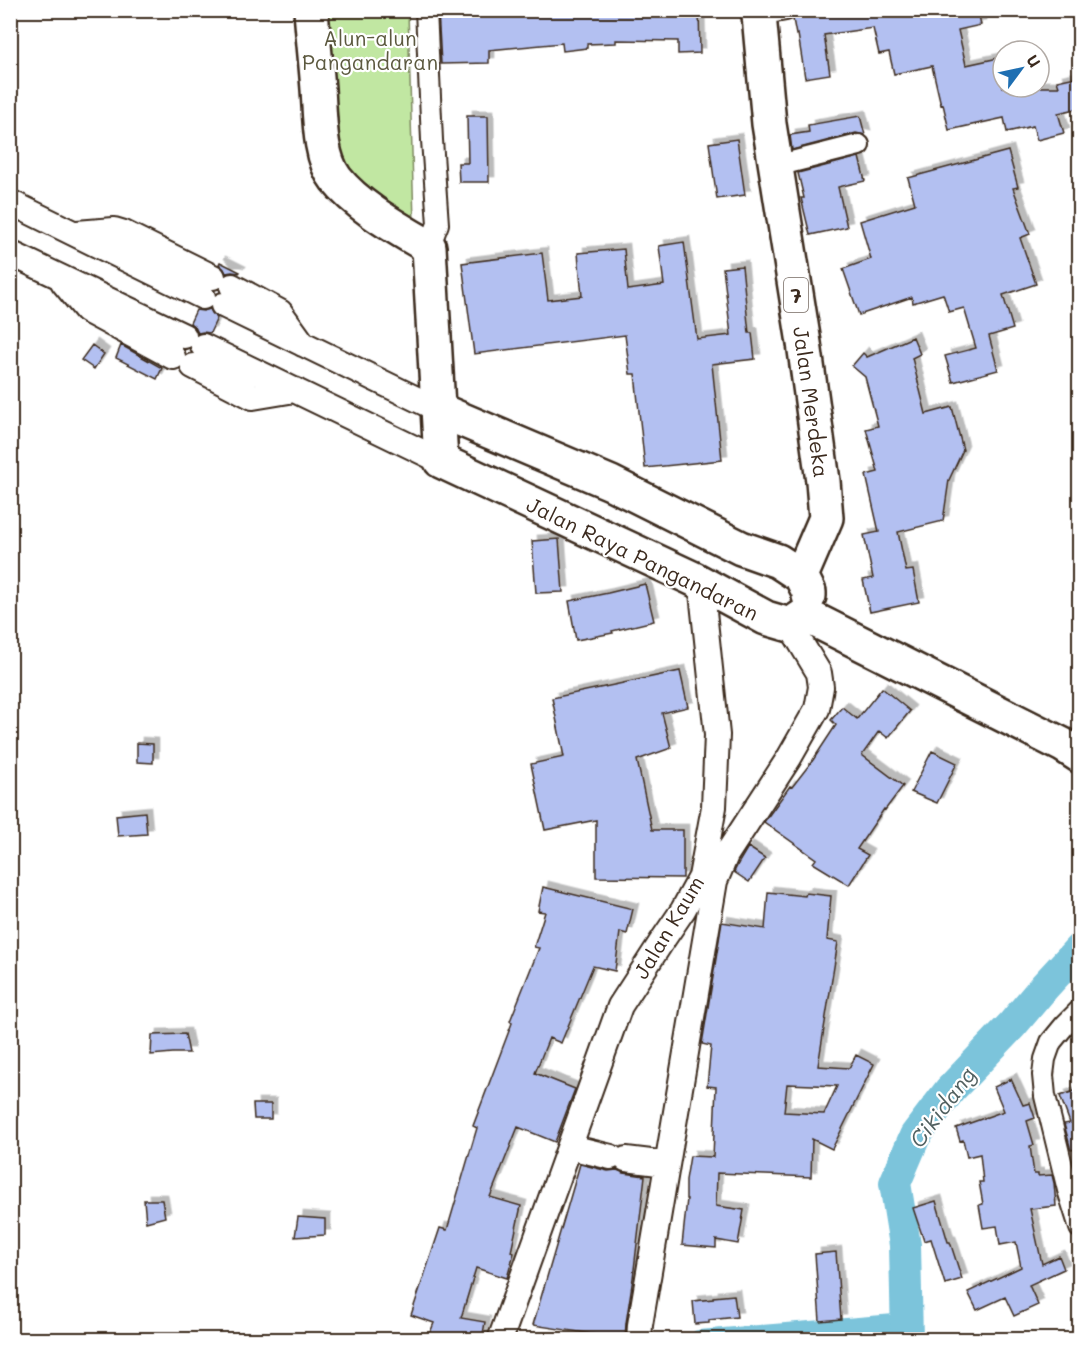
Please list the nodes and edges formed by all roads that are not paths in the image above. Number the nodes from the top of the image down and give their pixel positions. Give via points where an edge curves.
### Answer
1 (311, 10) edge
2 (426, 10) edge
3 (767, 12) edge
4 (859, 145) dead end
5 (776, 166) junction
6 (10, 202) edge
7 (429, 247) junction
8 (10, 253) edge
9 (439, 411) junction
10 (441, 461) junction
11 (801, 576) junction
12 (701, 583) junction
13 (797, 620) junction
14 (1080, 756) edge
15 (1080, 1010) edge
16 (570, 1147) junction
17 (667, 1164) junction
18 (1080, 1228) edge
19 (500, 1340) edge
20 (639, 1340) edge

1 - 7 highway via 321,127 330,170 350,194 378,216
2 - 7 street via 438,224
3 - 5 highway, Jalan Merdeka / 7 via 769,124
4 - 5 street
5 - 11 highway, Jalan Merdeka / 7 via 823,481 825,518
6 - 9 street via 75,233 124,233 218,291 276,308 304,346
7 - 9 highway
8 - 10 street, Jalan Raya Pangandaran via 57,275 86,310 188,351 254,397 295,390
9 - 10 highway
9 - 11 highway via 611,483 741,548 778,561
10 - 12 highway, Jalan Raya Pangandaran
11 - 13 highway via 810,592 809,603
12 - 13 highway, Jalan Raya Pangandaran via 766,618
12 - 16 street, Jalan Kaum via 717,735 714,807 701,877 620,1006
13 - 14 highway, Jalan Raya Pangandaran
13 - 17 street, Jalan Kaum via 819,674 818,709 726,855 715,881
15 - 18 street via 1051,1042 1043,1075
16 - 17 street
16 - 19 street, Jalan Kaum
17 - 20 street, Jalan Kaum

